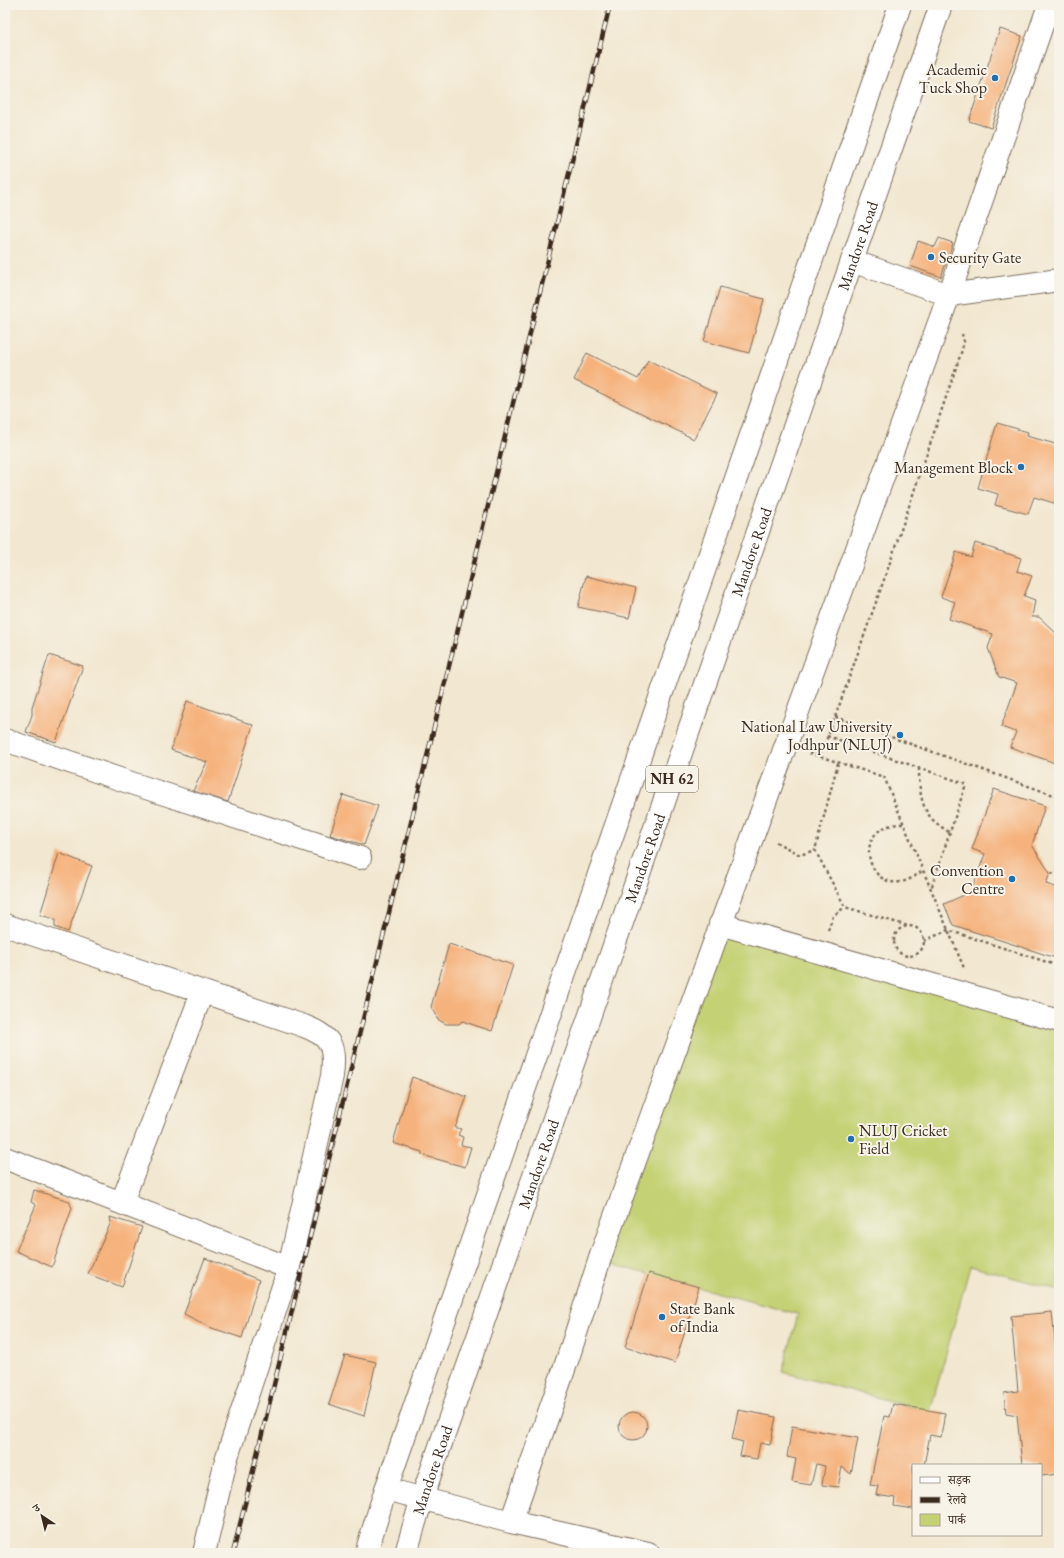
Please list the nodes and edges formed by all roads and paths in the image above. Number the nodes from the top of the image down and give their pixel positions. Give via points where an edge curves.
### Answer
1 (900, 5) edge
2 (941, 5) edge
3 (1049, 5) edge
4 (852, 261) junction
5 (1059, 280) edge
6 (949, 295) junction
7 (835, 717) junction
8 (827, 736) junction
9 (5, 740) edge
10 (785, 745) junction
11 (820, 756) junction
12 (838, 763) junction
13 (919, 768) junction
14 (1059, 797) edge
15 (903, 824) junction
16 (950, 833) junction
17 (772, 848) dead end
18 (815, 850) junction
19 (360, 858) dead end
20 (923, 870) junction
21 (1059, 871) edge
22 (1051, 874) dead end
23 (931, 890) junction
24 (845, 907) junction
25 (720, 924) junction
26 (5, 925) edge
27 (908, 926) junction
28 (948, 930) junction
29 (826, 936) dead end
30 (924, 941) junction
31 (1059, 966) edge
32 (202, 993) junction
33 (976, 998) junction
34 (1059, 1021) edge
35 (5, 1158) edge
36 (122, 1202) junction
37 (289, 1268) junction
38 (386, 1489) junction
39 (422, 1498) junction
40 (511, 1522) junction
41 (204, 1553) edge
42 (366, 1553) edge
43 (406, 1553) edge
44 (648, 1553) edge

1 - 38 main road
2 - 4 main road, Mandore Road / NH 62
3 - 6 main road
4 - 6 main road
4 - 39 main road, Mandore Road / NH 62
5 - 6 main road
6 - 7 path via 964,342
6 - 10 main road
7 - 8 path
7 - 14 path
8 - 11 path
8 - 13 path
9 - 19 main road
10 - 11 path
10 - 25 main road
11 - 12 path
12 - 15 path via 884,778
12 - 18 path
13 - 16 path via 923,804 933,820
13 - 16 path via 966,784
15 - 20 path
15 - 20 path via 884,827 876,834 868,852 871,865 879,877 896,883 906,882
16 - 23 path
17 - 18 path via 774,841 800,855
18 - 24 path
20 - 23 path
21 - 22 path
23 - 28 path
24 - 27 path
24 - 29 path via 833,916
25 - 33 main road
25 - 40 main road via 602,1252
26 - 32 main road
27 - 30 path via 921,931
27 - 30 path via 899,929 894,937 893,942 897,951 906,956 917,954
28 - 30 path
28 - 31 path
28 - 33 path
32 - 36 main road
32 - 37 main road via 316,1030 327,1038 334,1056 332,1076
33 - 34 main road
35 - 36 main road
36 - 37 main road
37 - 41 main road via 226,1460
38 - 39 main road
38 - 42 main road
39 - 40 main road
39 - 43 main road, Mandore Road / NH 62
40 - 44 main road

